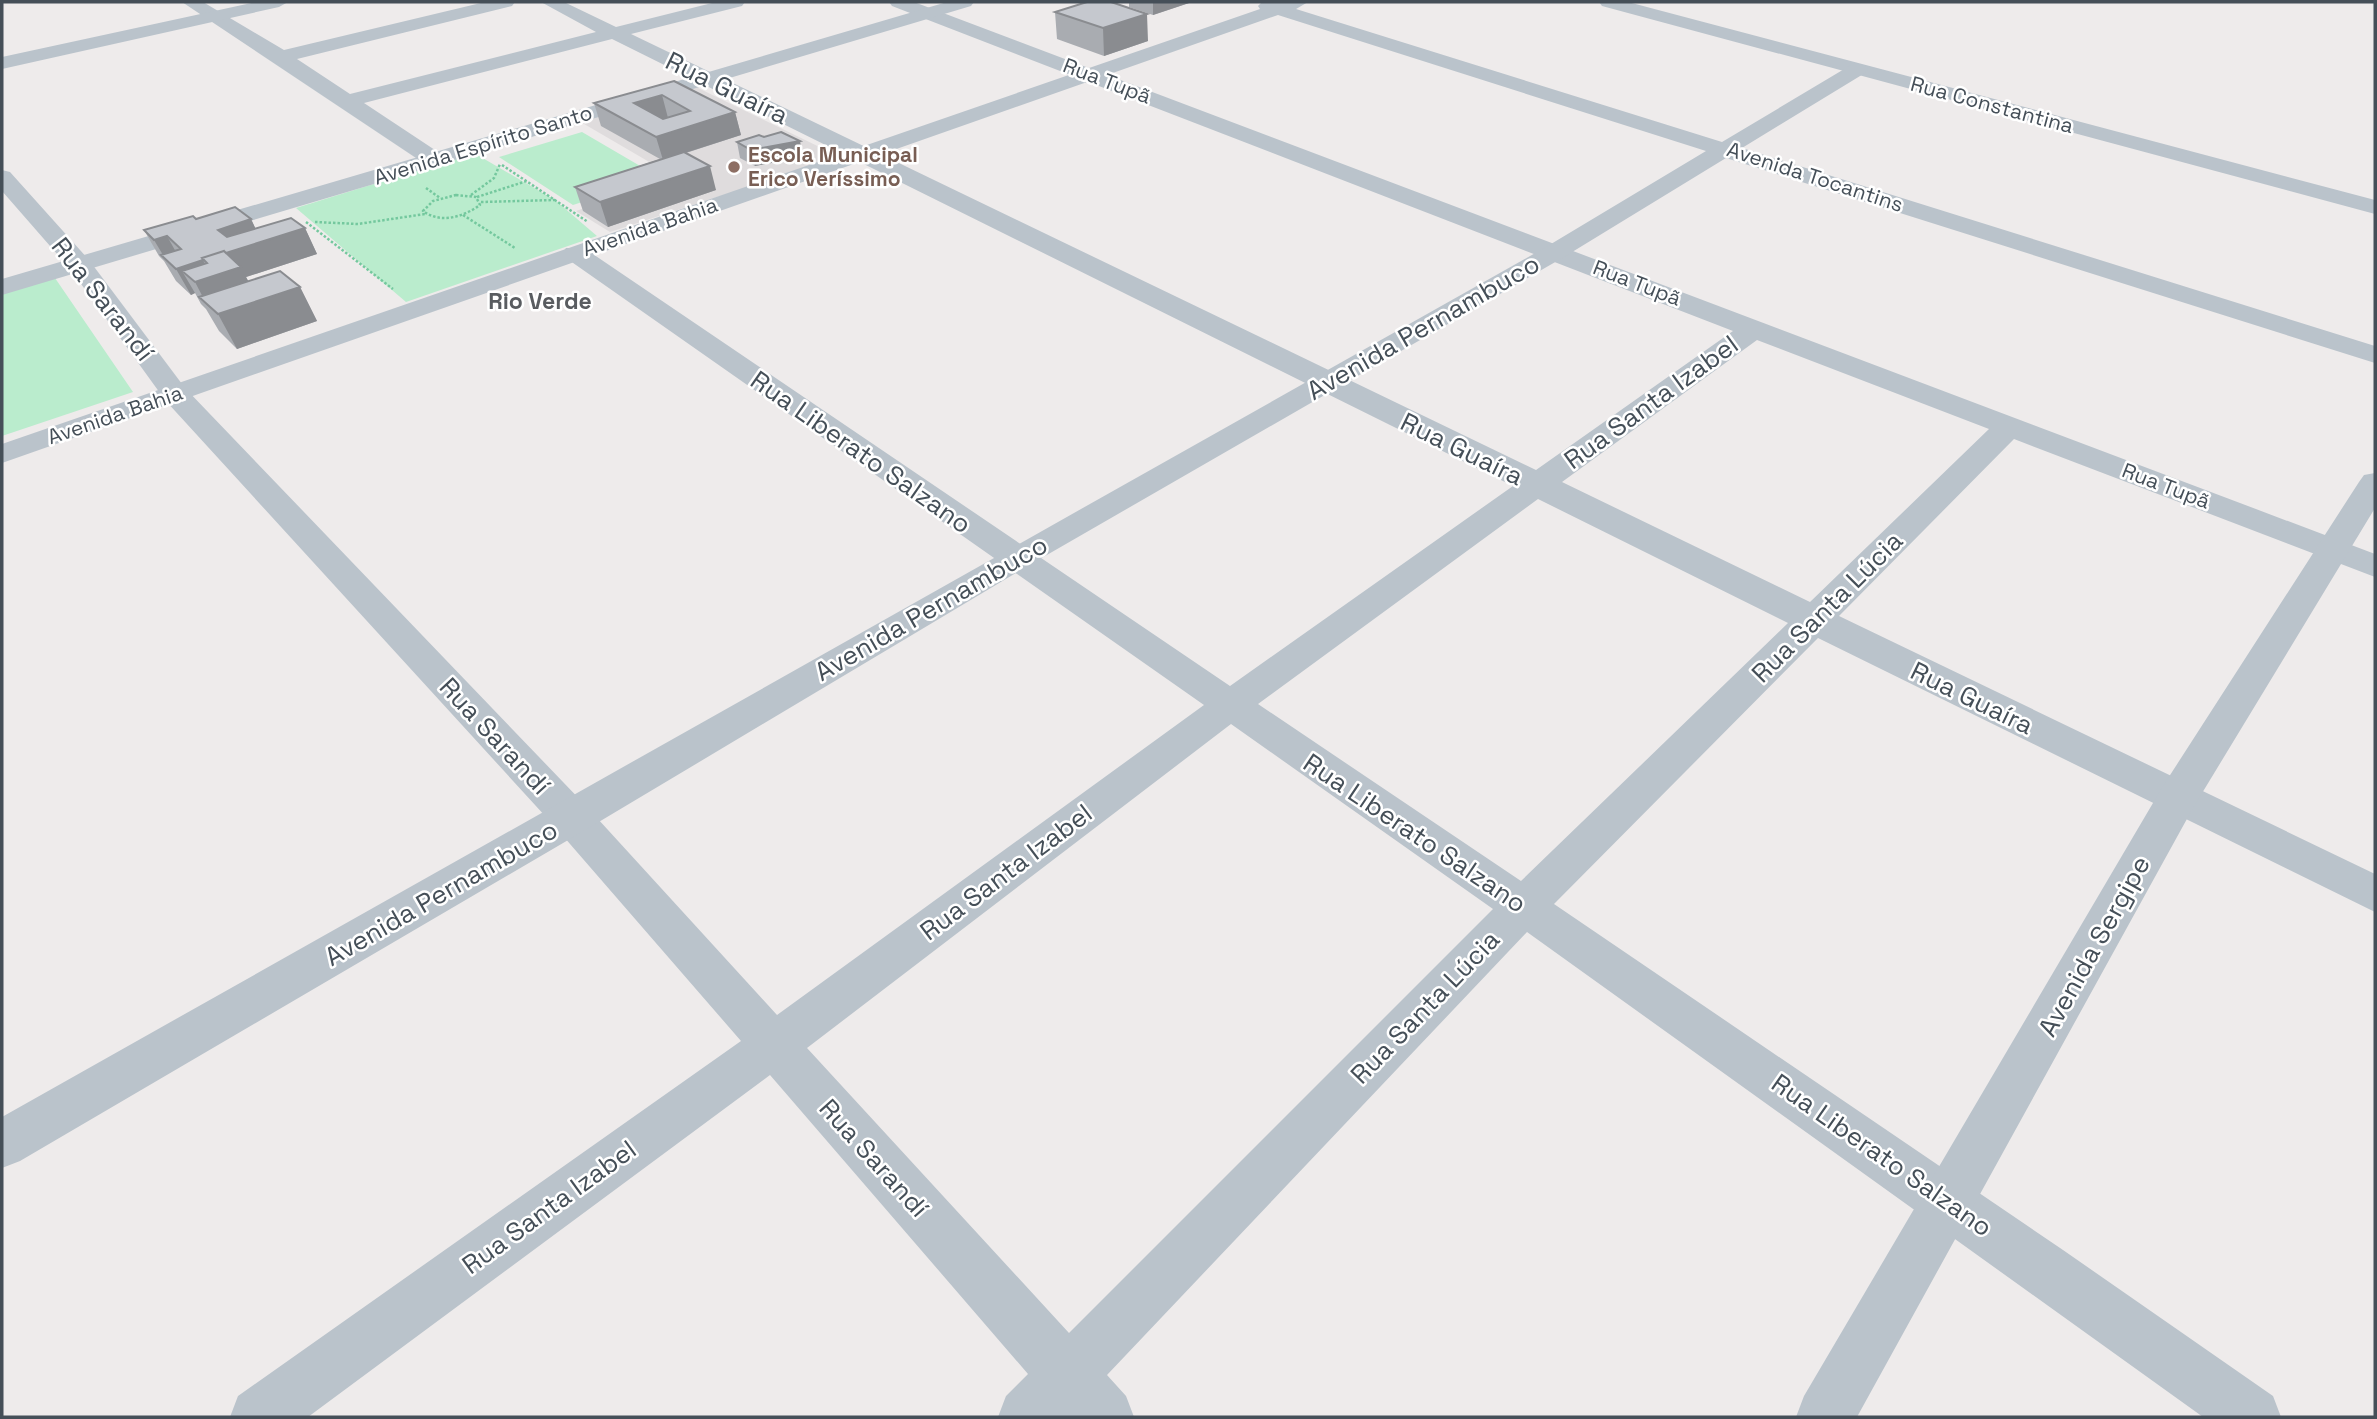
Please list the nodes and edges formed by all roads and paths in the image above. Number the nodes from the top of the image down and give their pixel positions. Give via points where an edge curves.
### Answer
1 (191, 2) edge
2 (279, 2) edge
3 (506, 2) edge
4 (550, 2) edge
5 (736, 2) edge
6 (898, 2) edge
7 (965, 2) edge
8 (1255, 2) edge
9 (1608, 2) edge
10 (1288, 5) edge
11 (927, 13) junction
12 (211, 17) junction
13 (614, 33) junction
14 (281, 57) junction
15 (2, 63) edge
16 (1858, 69) junction
17 (1092, 75) junction
18 (706, 78) junction
19 (344, 102) junction
20 (1723, 148) junction
21 (861, 154) junction
22 (433, 159) junction
23 (2, 177) edge
24 (527, 181) junction
25 (470, 196) junction
26 (477, 197) junction
27 (555, 200) junction
28 (481, 202) junction
29 (2375, 207) edge
30 (425, 214) junction
31 (463, 215) junction
32 (614, 240) junction
33 (1555, 252) junction
34 (557, 260) junction
35 (80, 264) junction
36 (2, 287) edge
37 (418, 309) junction
38 (1755, 328) junction
39 (2375, 355) edge
40 (1326, 382) junction
41 (176, 394) junction
42 (2010, 426) junction
43 (2, 454) edge
44 (2375, 482) edge
45 (1536, 485) junction
46 (2334, 550) junction
47 (1014, 559) junction
48 (2375, 566) edge
49 (1812, 621) junction
50 (1229, 706) junction
51 (2178, 797) junction
52 (572, 818) junction
53 (2375, 894) edge
54 (1522, 907) junction
55 (774, 1045) junction
56 (2, 1144) edge
57 (1951, 1201) junction
58 (1068, 1376) junction
59 (259, 1417) edge
60 (1027, 1417) edge
61 (1105, 1417) edge
62 (1825, 1417) edge
63 (2252, 1417) edge

1 - 12 street
2 - 12 street
3 - 14 street
4 - 13 street, Rua Guaíra
5 - 13 street
6 - 11 street, Rua Tupã
7 - 11 street, Avenida Espírito Santo
8 - 10 street, Avenida Tocantins
9 - 16 street, Rua Constantina
10 - 17 street, Avenida Bahia
10 - 20 street, Avenida Tocantins
11 - 17 street, Rua Tupã
11 - 18 street, Avenida Espírito Santo
12 - 14 street
12 - 15 street
13 - 18 street, Rua Guaíra
13 - 19 street
14 - 19 street
16 - 20 street, Avenida Pernambuco
16 - 29 street, Rua Constantina
17 - 21 street, Avenida Bahia
17 - 33 street, Rua Tupã
18 - 21 street, Rua Guaíra
18 - 22 street, Avenida Espírito Santo
19 - 22 street
20 - 33 street, Avenida Pernambuco
20 - 39 street, Avenida Tocantins
21 - 32 street, Avenida Bahia
21 - 40 street, Rua Guaíra
22 - 35 street, Avenida Espírito Santo
23 - 35 street, Rua Sarandí
24 - 25 path via 500,163 494,178
24 - 26 path
24 - 27 path
25 - 26 path
25 - 30 path via 433,201 424,208
26 - 28 path
27 - 28 path
27 - 32 path
28 - 31 path
30 - 31 path
30 - 37 path via 358,224 305,221
31 - 34 path
32 - 34 street, Avenida Bahia
33 - 38 street, Rua Tupã
33 - 40 street, Avenida Pernambuco
34 - 37 street, Avenida Bahia
34 - 47 street, Rua Liberato Salzano
35 - 36 street, Avenida Espírito Santo
35 - 41 street, Rua Sarandí
37 - 41 street, Avenida Bahia
38 - 42 street, Rua Tupã
38 - 45 street, Rua Santa Izabel
40 - 45 street, Rua Guaíra
40 - 47 street, Avenida Pernambuco
41 - 43 street, Avenida Bahia
41 - 52 street, Rua Sarandí
42 - 46 street, Rua Tupã
42 - 49 street, Rua Santa Lúcia
44 - 46 street, Avenida Sergipe
45 - 49 street, Rua Guaíra
45 - 50 street, Rua Santa Izabel
46 - 48 street, Rua Tupã
46 - 51 street, Avenida Sergipe
47 - 50 street, Rua Liberato Salzano
47 - 52 street, Avenida Pernambuco
49 - 51 street, Rua Guaíra
49 - 54 street, Rua Santa Lúcia
50 - 54 street, Rua Liberato Salzano
50 - 55 street, Rua Santa Izabel
51 - 53 street, Rua Guaíra
51 - 57 street, Avenida Sergipe
52 - 55 street, Rua Sarandí
52 - 56 street, Avenida Pernambuco
54 - 57 street, Rua Liberato Salzano
54 - 58 street, Rua Santa Lúcia
55 - 58 street, Rua Sarandí
55 - 59 street, Rua Santa Izabel
57 - 62 street, Avenida Sergipe
57 - 63 street, Rua Liberato Salzano
58 - 60 street, Rua Santa Lúcia
58 - 61 street, Rua Sarandí

